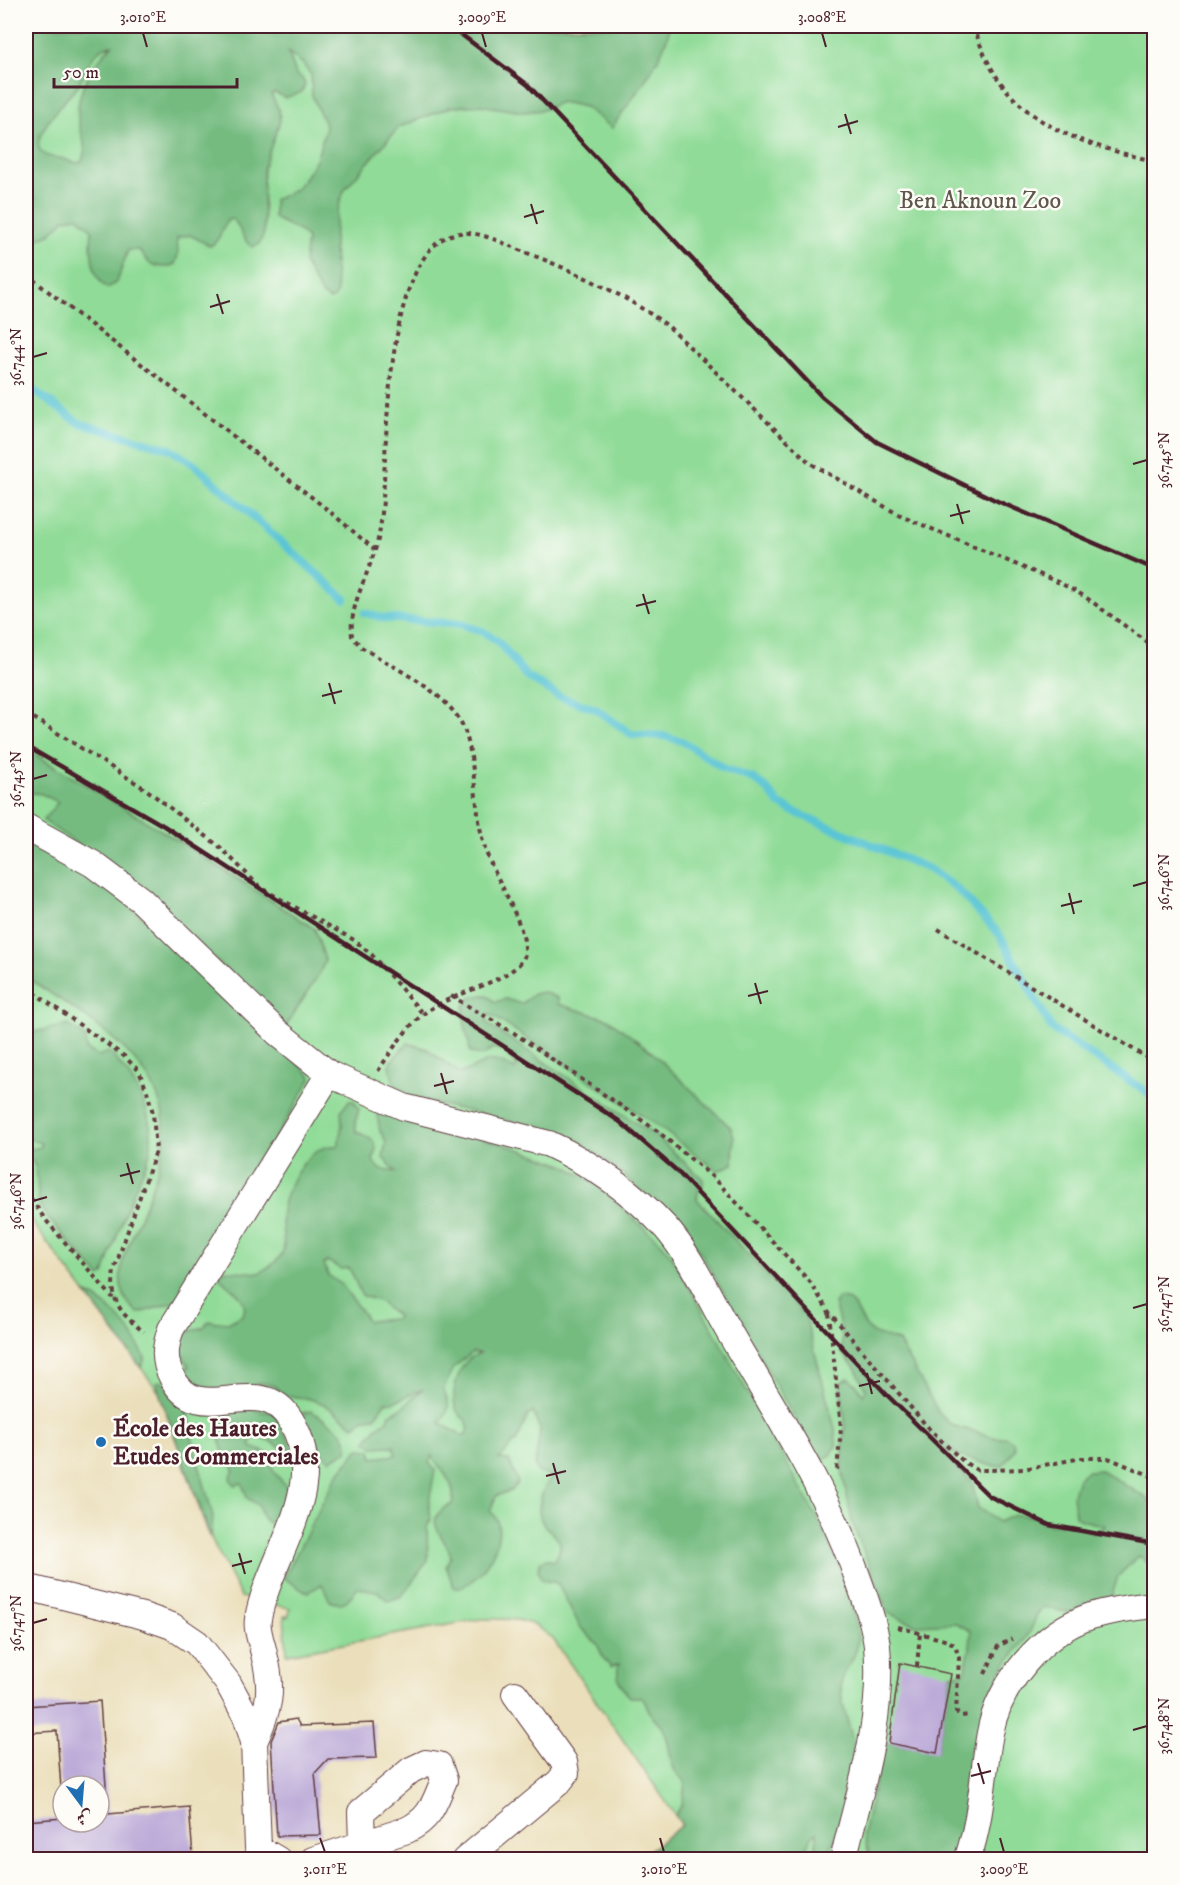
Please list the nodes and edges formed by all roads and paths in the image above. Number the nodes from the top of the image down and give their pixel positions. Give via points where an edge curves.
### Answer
1 (974, 26) edge
2 (1155, 161) edge
3 (26, 274) edge
4 (375, 550) junction
5 (1155, 647) edge
6 (26, 713) edge
7 (26, 827) edge
8 (938, 929) dead end
9 (26, 987) edge
10 (451, 996) junction
11 (423, 1014) junction
12 (1155, 1062) edge
13 (329, 1074) junction
14 (365, 1092) junction
15 (26, 1191) edge
16 (113, 1299) junction
17 (829, 1312) junction
18 (165, 1344) junction
19 (1155, 1477) edge
20 (823, 1499) junction
21 (26, 1587) edge
22 (1155, 1605) edge
23 (872, 1620) junction
24 (920, 1633) junction
25 (1022, 1639) dead end
26 (917, 1666) dead end
27 (983, 1678) dead end
28 (515, 1694) dead end
29 (972, 1715) dead end
30 (254, 1742) junction
31 (362, 1844) dead end
32 (463, 1858) edge
33 (278, 1860) edge
34 (313, 1860) edge
35 (843, 1860) edge
36 (968, 1860) edge

1 - 2 path via 987,64 1008,93 1044,124 1101,149
3 - 4 path
4 - 5 path via 382,511 395,340 408,290 430,247 455,234 468,233 564,267 646,310 668,326 810,463 901,516 1060,583
4 - 10 path via 353,614 352,636 361,647 439,697 461,721 467,736 479,833 526,946 524,958 513,971
6 - 11 path via 147,790 220,847 261,888 354,940
7 - 13 street via 93,864 127,889 278,1033
8 - 12 path
9 - 16 path via 124,1056 139,1071 147,1091 156,1151 114,1270
10 - 11 path
10 - 17 path via 514,1033 656,1130 714,1178 810,1282
11 - 14 path via 392,1050
13 - 14 street
13 - 18 street
14 - 20 street via 453,1121 549,1144 619,1184 667,1229 692,1267
15 - 16 path
16 - 18 path via 127,1319
17 - 19 path via 931,1431 977,1470 1023,1469 1082,1458 1108,1458
17 - 20 path via 841,1452 837,1471
18 - 30 street via 171,1376 185,1395 207,1402 252,1396 264,1399 289,1417 303,1451 300,1498 258,1621 271,1686 268,1711
20 - 23 street via 843,1539
21 - 30 street via 143,1616 172,1626 198,1643 228,1683 246,1716
22 - 36 street via 1089,1617 1055,1636 1018,1671 1001,1698 990,1731 975,1838
23 - 24 path
23 - 35 street via 878,1666 873,1726
24 - 26 path
24 - 29 path via 955,1645 959,1658 956,1713
25 - 27 path via 998,1646
28 - 32 street via 564,1762 566,1773 560,1782
30 - 33 street via 258,1848
31 - 34 street

